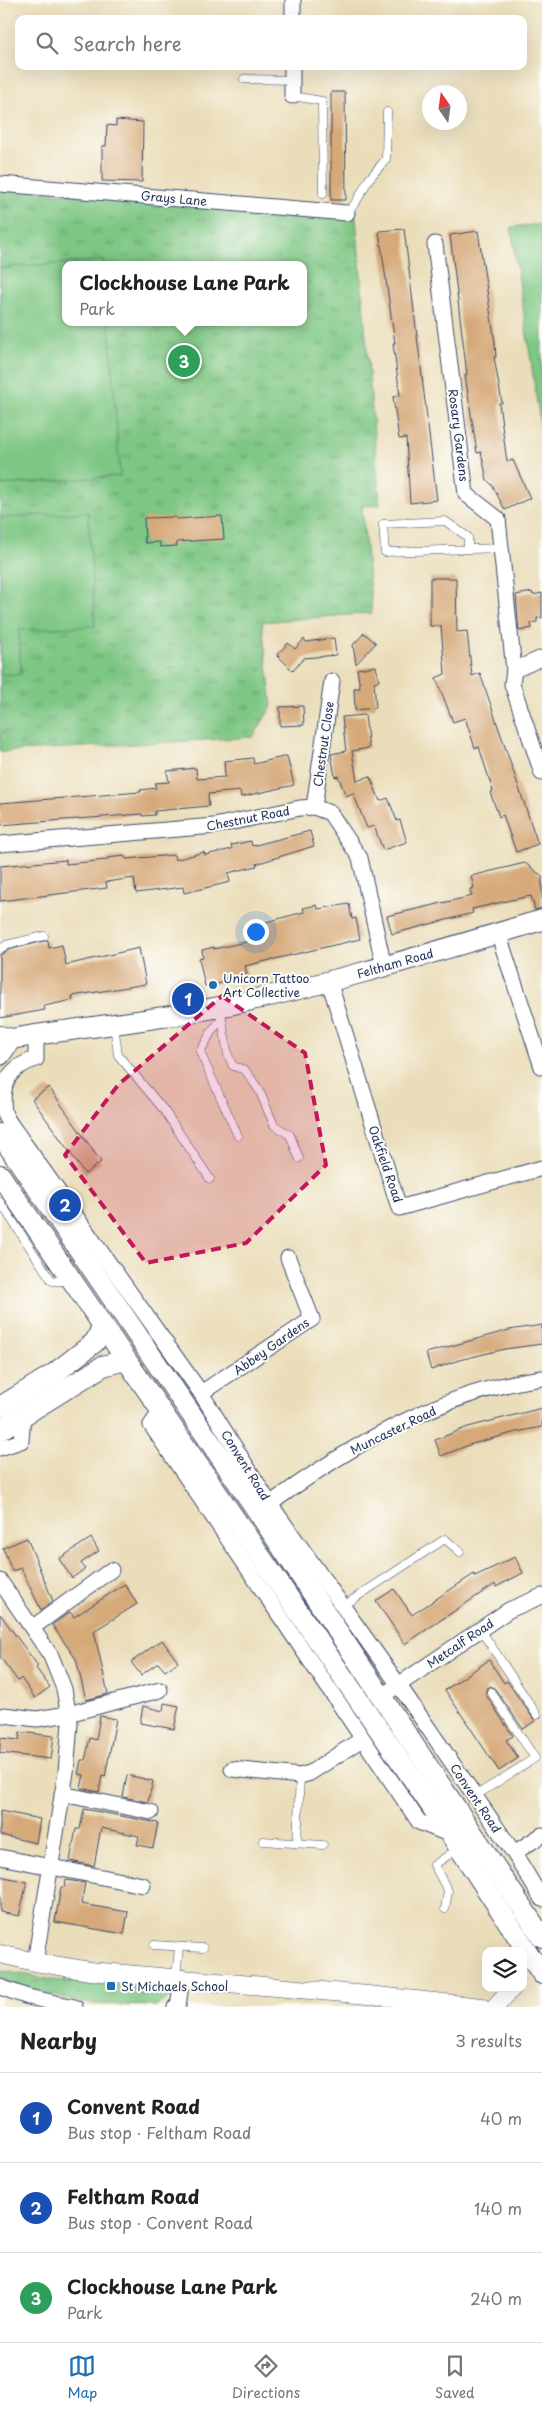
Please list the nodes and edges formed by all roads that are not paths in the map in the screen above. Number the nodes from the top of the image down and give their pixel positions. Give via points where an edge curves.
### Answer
1 (293, 0) edge
2 (293, 15) edge
3 (292, 73) edge
4 (244, 79) dead end
5 (292, 96) joint
6 (387, 112) dead end
7 (0, 184) edge
8 (322, 194) dead end
9 (348, 213) joint
10 (435, 244) dead end
11 (501, 548) junction
12 (468, 549) junction
13 (542, 658) edge
14 (514, 670) junction
15 (332, 681) dead end
16 (542, 774) edge
17 (314, 808) junction
18 (0, 844) edge
19 (542, 920) edge
20 (498, 933) junction
21 (44, 936) dead end
22 (0, 949) edge
23 (384, 967) junction
24 (329, 981) junction
25 (221, 1013) junction
26 (113, 1023) junction
27 (36, 1034) junction
28 (4, 1043) edge
29 (542, 1066) edge
30 (238, 1136) dead end
31 (10, 1141) edge
32 (299, 1158) dead end
33 (542, 1168) edge
34 (0, 1175) edge
35 (210, 1179) dead end
36 (0, 1202) edge
37 (288, 1258) dead end
38 (72, 1281) junction
39 (102, 1327) junction
40 (125, 1360) junction
41 (542, 1378) edge
42 (201, 1393) junction
43 (10, 1395) edge
44 (0, 1407) edge
45 (160, 1412) junction
46 (23, 1416) junction
47 (0, 1430) edge
48 (0, 1448) edge
49 (264, 1508) junction
50 (460, 1552) dead end
51 (111, 1570) dead end
52 (0, 1581) edge
53 (542, 1596) edge
54 (343, 1606) junction
55 (32, 1628) junction
56 (480, 1629) junction
57 (398, 1684) junction
58 (160, 1690) dead end
59 (491, 1692) dead end
60 (381, 1696) junction
61 (68, 1714) junction
62 (4, 1715) dead end
63 (537, 1715) dead end
64 (362, 1738) junction
65 (232, 1769) dead end
66 (300, 1776) junction
67 (62, 1794) junction
68 (475, 1796) junction
69 (151, 1812) dead end
70 (470, 1831) junction
71 (542, 1835) edge
72 (263, 1841) dead end
73 (297, 1843) junction
74 (323, 1845) dead end
75 (514, 1853) junction
76 (0, 1857) edge
77 (50, 1867) junction
78 (143, 1885) dead end
79 (542, 1899) edge
80 (445, 1909) dead end
81 (542, 1937) edge
82 (154, 1945) dead end
83 (179, 1947) junction
84 (521, 1947) edge
85 (203, 1948) dead end
86 (0, 1954) edge
87 (527, 1959) edge
88 (35, 1962) junction
89 (542, 1974) edge
90 (179, 1978) junction
91 (0, 1987) edge
92 (508, 1992) edge
93 (27, 2002) edge
94 (75, 2007) edge
95 (179, 2007) edge
96 (482, 2007) edge
97 (495, 2007) edge

1 - 2 street
3 - 4 lane
3 - 5 street
5 - 8 lane via 322,101
6 - 9 lane via 386,159
7 - 9 street, Grays Lane
10 - 11 street, Rosary Gardens via 466,494 498,519
11 - 12 lane
11 - 14 street, Rosary Gardens
12 - 12 lane via 385,552 383,524 445,521 468,538
13 - 14 street
14 - 16 street, Rosary Gardens via 512,684
15 - 17 street, Chestnut Close
17 - 18 street, Chestnut Road via 214,826
17 - 23 street via 330,813 360,858
19 - 20 main road, Feltham Road
20 - 23 main road, Feltham Road
20 - 29 street
21 - 22 lane
23 - 24 main road, Feltham Road
24 - 25 main road, Feltham Road
24 - 33 street, Oakfield Road via 399,1208
25 - 26 main road, Feltham Road
25 - 30 lane via 200,1052
25 - 32 lane via 233,1066 245,1070 259,1090 274,1125 290,1135
26 - 27 main road, Feltham Road
26 - 35 lane via 118,1056 164,1110
27 - 28 main road, Feltham Road
27 - 31 street, Convent Road via 36,1059 20,1064 6,1075 1,1090
31 - 42 street, Convent Road
31 - 49 main road, Convent Road via 137,1336
34 - 38 main road, Convent Road
36 - 38 lane via 52,1281
37 - 42 street, Abbey Gardens via 312,1319
38 - 39 main road, Convent Road
39 - 40 main road, Convent Road
39 - 43 main road via 95,1342 55,1373
40 - 45 main road, Convent Road
40 - 46 main road via 103,1366
41 - 49 street, Muncaster Road via 479,1392 418,1414 369,1439
42 - 49 street, Convent Road
43 - 44 main road
45 - 64 street via 152,1425
45 - 70 main road, Convent Road
46 - 47 main road
46 - 48 street via 21,1442
49 - 54 street, Convent Road
49 - 60 main road, Convent Road
50 - 54 lane via 445,1538
51 - 55 street
52 - 55 street
53 - 56 street, Metcalf Road via 509,1610
54 - 57 street, Convent Road
55 - 61 street via 51,1656 64,1688
56 - 57 street, Metcalf Road
56 - 63 lane
57 - 60 street, Metcalf Road
57 - 68 street, Convent Road
58 - 61 street
59 - 68 lane via 535,1758
60 - 70 main road, Convent Road
61 - 62 street via 37,1718
61 - 67 street via 70,1723
64 - 66 street via 310,1773
64 - 70 street via 419,1822
65 - 66 street
66 - 73 lane
67 - 69 street
67 - 77 street
68 - 70 street, Convent Road
70 - 75 street, Convent Road
70 - 80 lane via 434,1865 448,1890
70 - 81 main road, Convent Road
70 - 84 main road, Convent Road
71 - 75 street
72 - 73 lane
73 - 74 lane
75 - 79 street, Convent Road
76 - 77 street
77 - 78 street
77 - 88 street
82 - 83 lane
83 - 85 lane
83 - 90 lane
86 - 88 street
87 - 89 main road, Convent Road
88 - 90 street via 90,1971
90 - 95 street
90 - 96 street
91 - 93 street
92 - 97 street
93 - 94 street

